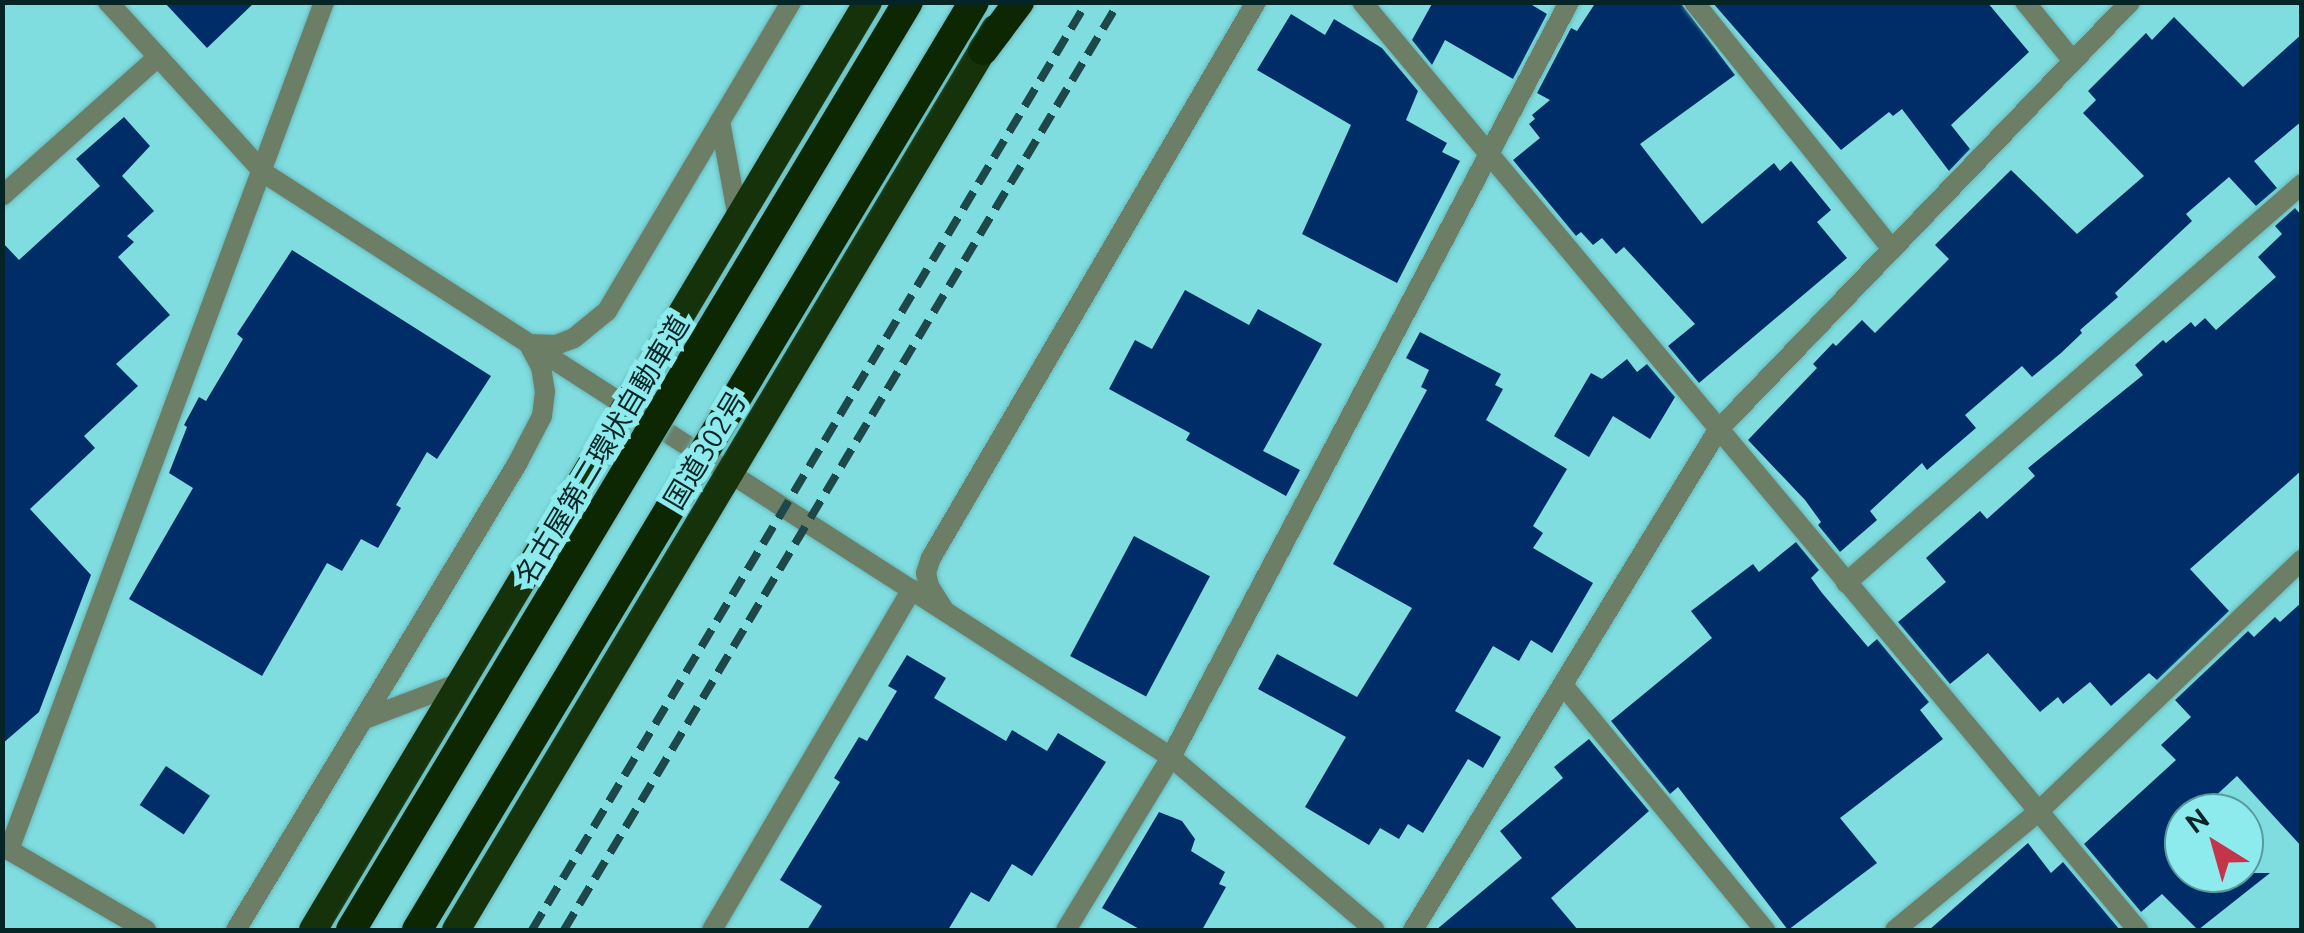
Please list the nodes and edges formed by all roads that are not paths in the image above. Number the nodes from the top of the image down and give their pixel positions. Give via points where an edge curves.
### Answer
1 (108, 2) edge
2 (324, 2) edge
3 (791, 2) edge
4 (868, 2) edge
5 (908, 2) edge
6 (974, 2) edge
7 (1011, 2) edge
8 (1020, 2) edge
9 (1256, 2) edge
10 (1362, 2) edge
11 (1570, 2) edge
12 (1694, 2) edge
13 (2025, 2) edge
14 (2130, 2) edge
15 (982, 50) junction
16 (158, 57) junction
17 (2073, 61) junction
18 (720, 121) junction
19 (1490, 156) junction
20 (264, 173) junction
21 (2302, 184) edge
22 (2, 196) edge
23 (738, 218) junction
24 (1892, 249) junction
25 (528, 344) junction
26 (626, 406) junction
27 (1718, 430) junction
28 (730, 472) junction
29 (2302, 560) edge
30 (1846, 583) junction
31 (912, 589) junction
32 (944, 610) junction
33 (462, 682) junction
34 (1563, 685) junction
35 (362, 722) junction
36 (1170, 757) junction
37 (2038, 812) junction
38 (6, 846) edge
39 (146, 930) edge
40 (236, 930) edge
41 (313, 930) edge
42 (351, 930) edge
43 (417, 930) edge
44 (456, 930) edge
45 (712, 930) edge
46 (1066, 930) edge
47 (1375, 930) edge
48 (1414, 930) edge
49 (1765, 930) edge
50 (1894, 930) edge
51 (2138, 930) edge

1 - 16 street
2 - 20 street
3 - 18 street
4 - 23 highway
5 - 42 highway, 名古屋第二環状自動車道, bridge
6 - 43 highway, bridge
7 - 15 highway, 国道302号
8 - 15 highway
9 - 32 street via 931,558 928,586
10 - 19 street
11 - 19 street
12 - 24 street
13 - 17 street
14 - 17 street
15 - 28 highway, 国道302号
16 - 20 street
16 - 22 street
17 - 24 street
18 - 23 street
18 - 25 street via 607,311 574,338
19 - 27 street
19 - 36 street
20 - 25 street
20 - 38 street
21 - 30 street
23 - 26 highway
24 - 27 street
25 - 26 street
25 - 35 street via 543,380 542,416
26 - 28 street
26 - 33 highway
27 - 30 street
27 - 34 street
28 - 31 street
28 - 44 highway, 国道302号
29 - 37 street
30 - 37 street
31 - 32 street
31 - 45 street
32 - 36 street
33 - 35 street
33 - 41 highway
34 - 48 street
34 - 49 street
35 - 40 street
36 - 46 street
36 - 47 street
37 - 50 street
37 - 51 street
38 - 39 street

